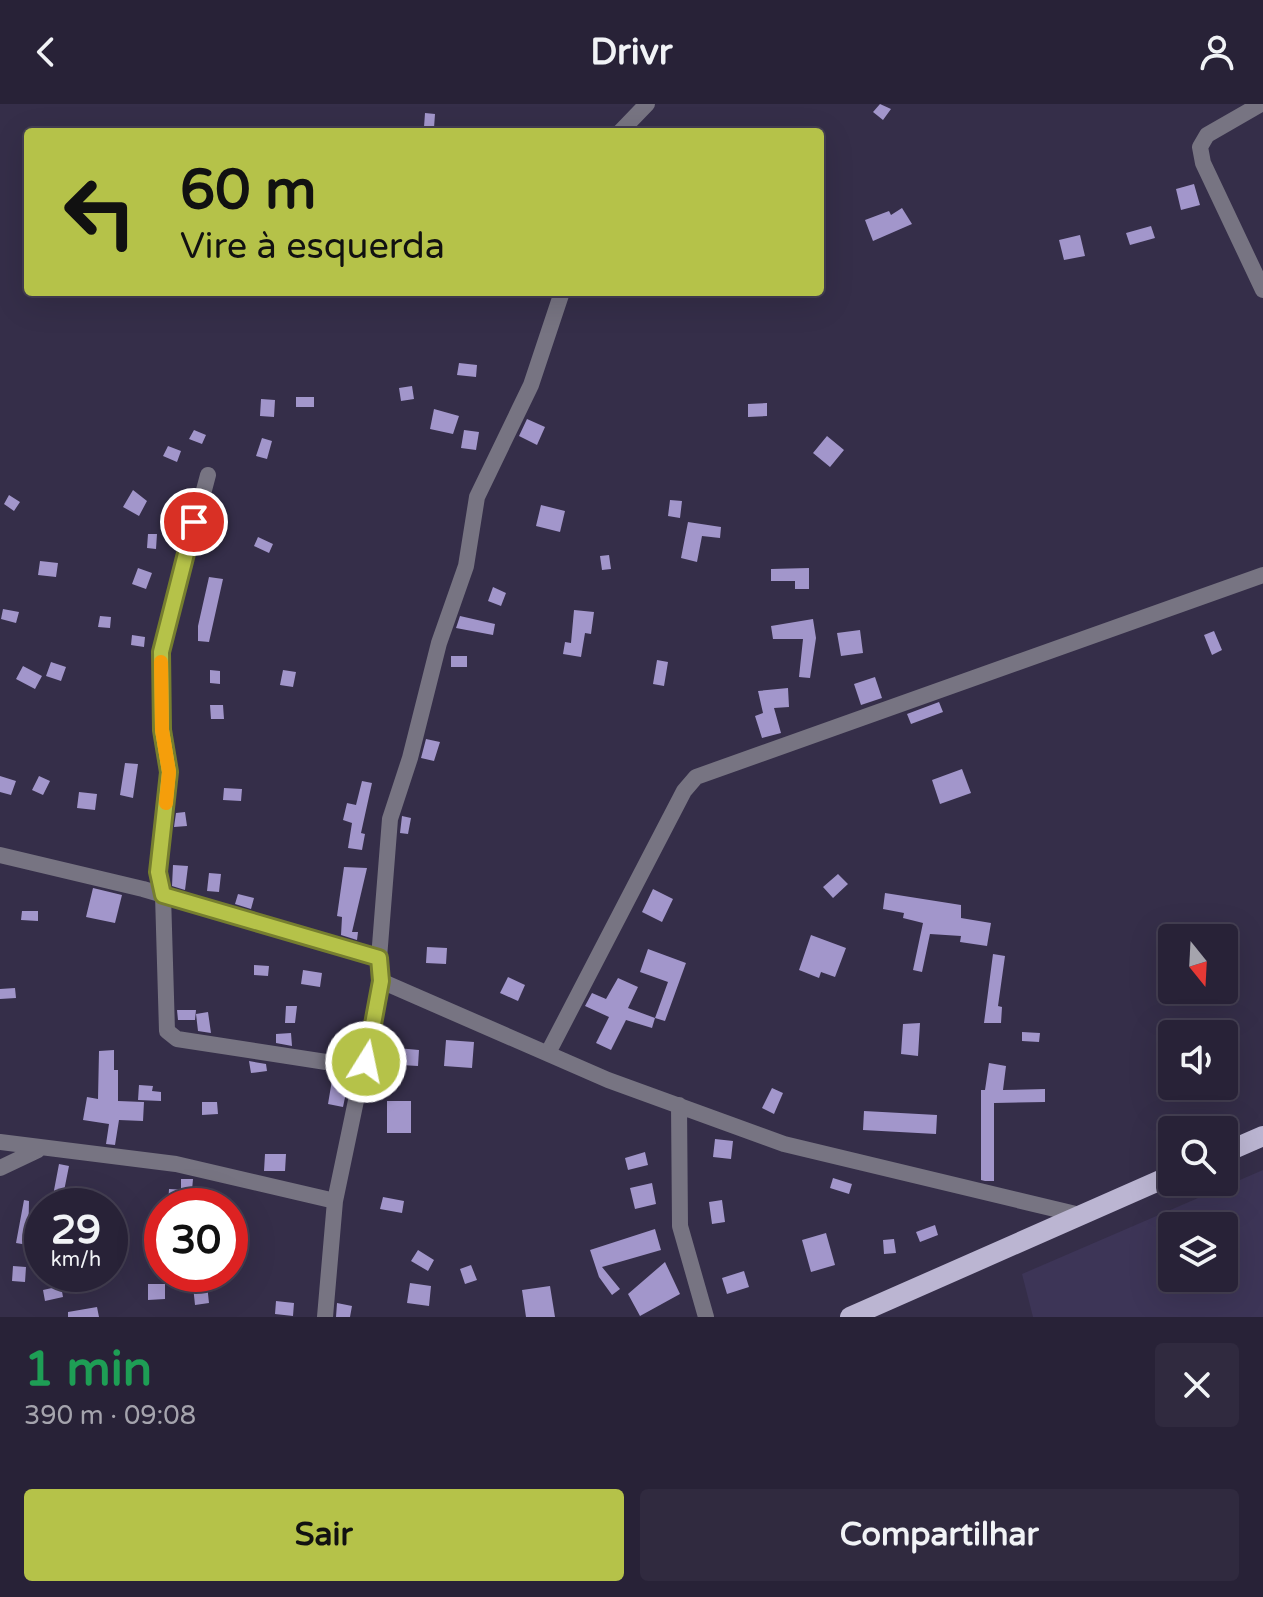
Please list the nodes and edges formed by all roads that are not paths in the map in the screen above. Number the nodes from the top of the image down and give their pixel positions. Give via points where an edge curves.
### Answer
1 (647, 104) edge
2 (1261, 104) edge
3 (624, 128) edge
4 (1263, 290) edge
5 (561, 296) edge
6 (208, 475) dead end
7 (1263, 575) edge
8 (0, 855) edge
9 (163, 895) junction
10 (379, 958) junction
11 (381, 981) junction
12 (549, 1051) junction
13 (365, 1068) junction
14 (679, 1105) junction
15 (1263, 1136) edge
16 (0, 1142) edge
17 (1238, 1147) edge
18 (44, 1148) junction
19 (0, 1168) edge
20 (1158, 1181) edge
21 (335, 1201) junction
22 (1080, 1215) junction
23 (325, 1317) edge
24 (706, 1317) edge
25 (850, 1317) edge

1 - 3 street
2 - 4 street via 1207,135 1200,147
5 - 10 street via 531,385 477,497 466,566 390,819
6 - 9 street via 161,652 162,730 169,772 158,872
7 - 12 street via 696,777
8 - 9 street
9 - 10 street
9 - 13 street via 164,1019 170,1037
10 - 11 street
11 - 12 street
11 - 13 street
12 - 14 street via 608,1080
13 - 21 street
14 - 22 street via 784,1144
14 - 24 street via 680,1226
15 - 17 main road
16 - 18 street
18 - 19 street
18 - 21 street via 176,1164
20 - 22 main road
21 - 23 street
22 - 25 main road

